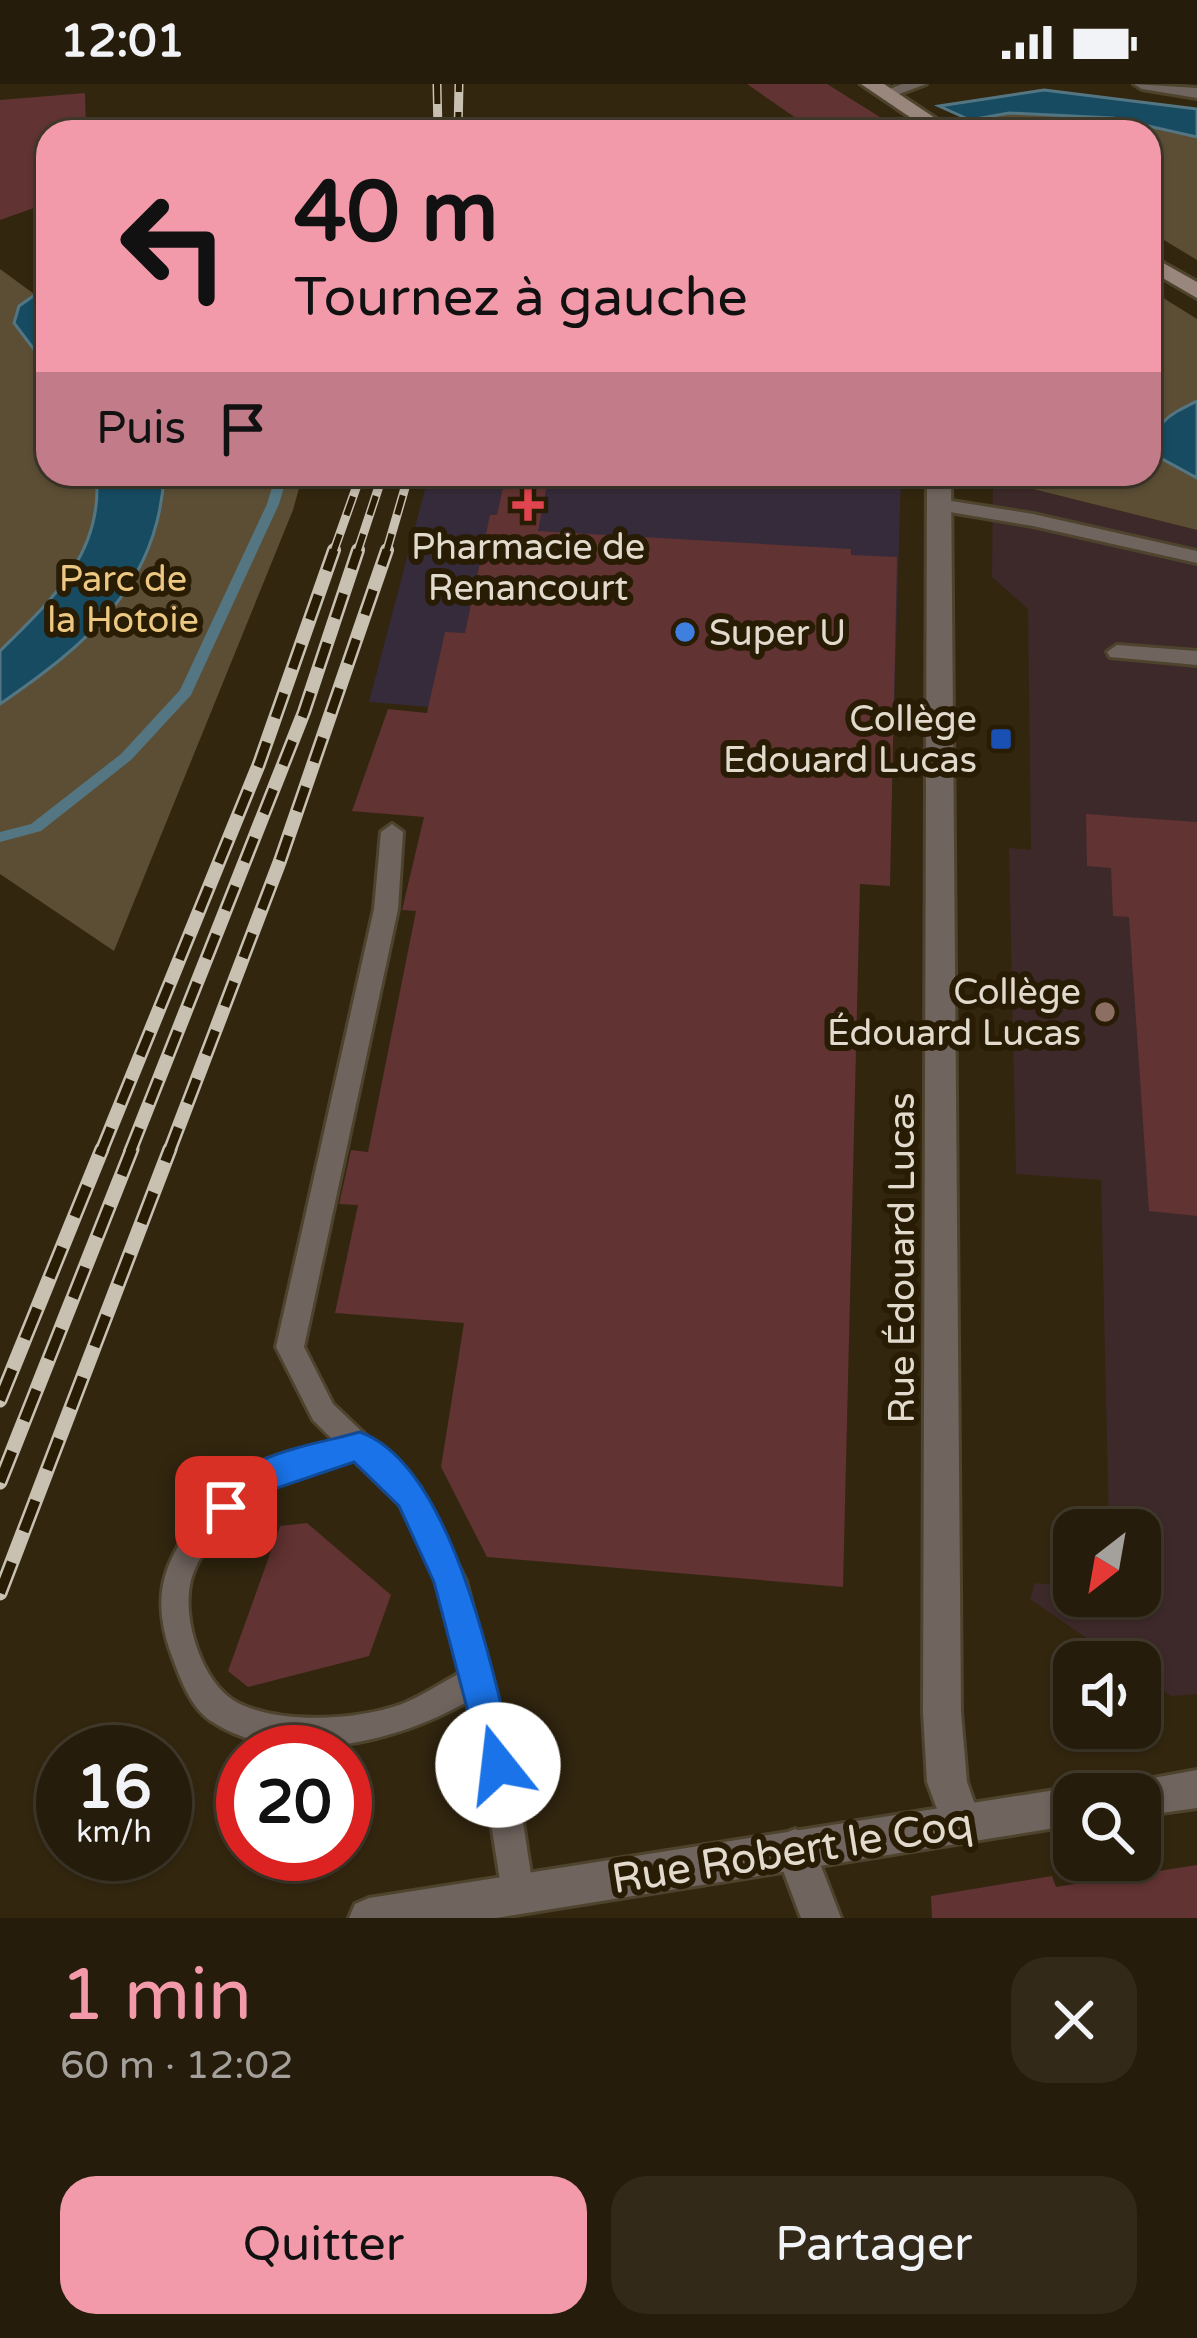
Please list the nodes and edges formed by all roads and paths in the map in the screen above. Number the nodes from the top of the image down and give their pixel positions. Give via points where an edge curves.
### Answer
1 (918, 84) edge
2 (1142, 84) edge
3 (885, 93) edge
4 (1197, 93) edge
5 (927, 120) edge
6 (1161, 269) edge
7 (1197, 291) edge
8 (939, 490) edge
9 (1197, 557) edge
10 (1118, 652) dead end
11 (1197, 658) edge
12 (392, 832) dead end
13 (360, 1446) junction
14 (475, 1682) junction
15 (1197, 1789) edge
16 (1161, 1794) edge
17 (1053, 1809) edge
18 (961, 1822) junction
19 (795, 1849) junction
20 (518, 1894) junction
21 (369, 1918) edge
22 (821, 1918) edge

1 - 3 lane
2 - 4 lane
3 - 5 main road
6 - 7 main road
8 - 9 lane
8 - 18 street, Rue Édouard Lucas via 942,1712 946,1782
10 - 11 lane
12 - 13 lane via 386,909 290,1347 323,1412
13 - 14 lane via 410,1496 451,1581
13 - 14 lane via 245,1485 206,1529 176,1580 191,1670 219,1710 275,1728 396,1720
14 - 20 lane via 498,1765
15 - 16 street
17 - 18 street, Rue Robert le Coq
18 - 19 street, Rue Robert le Coq
19 - 20 street, Rue Robert le Coq
19 - 22 street
20 - 21 street, Rue Robert le Coq

